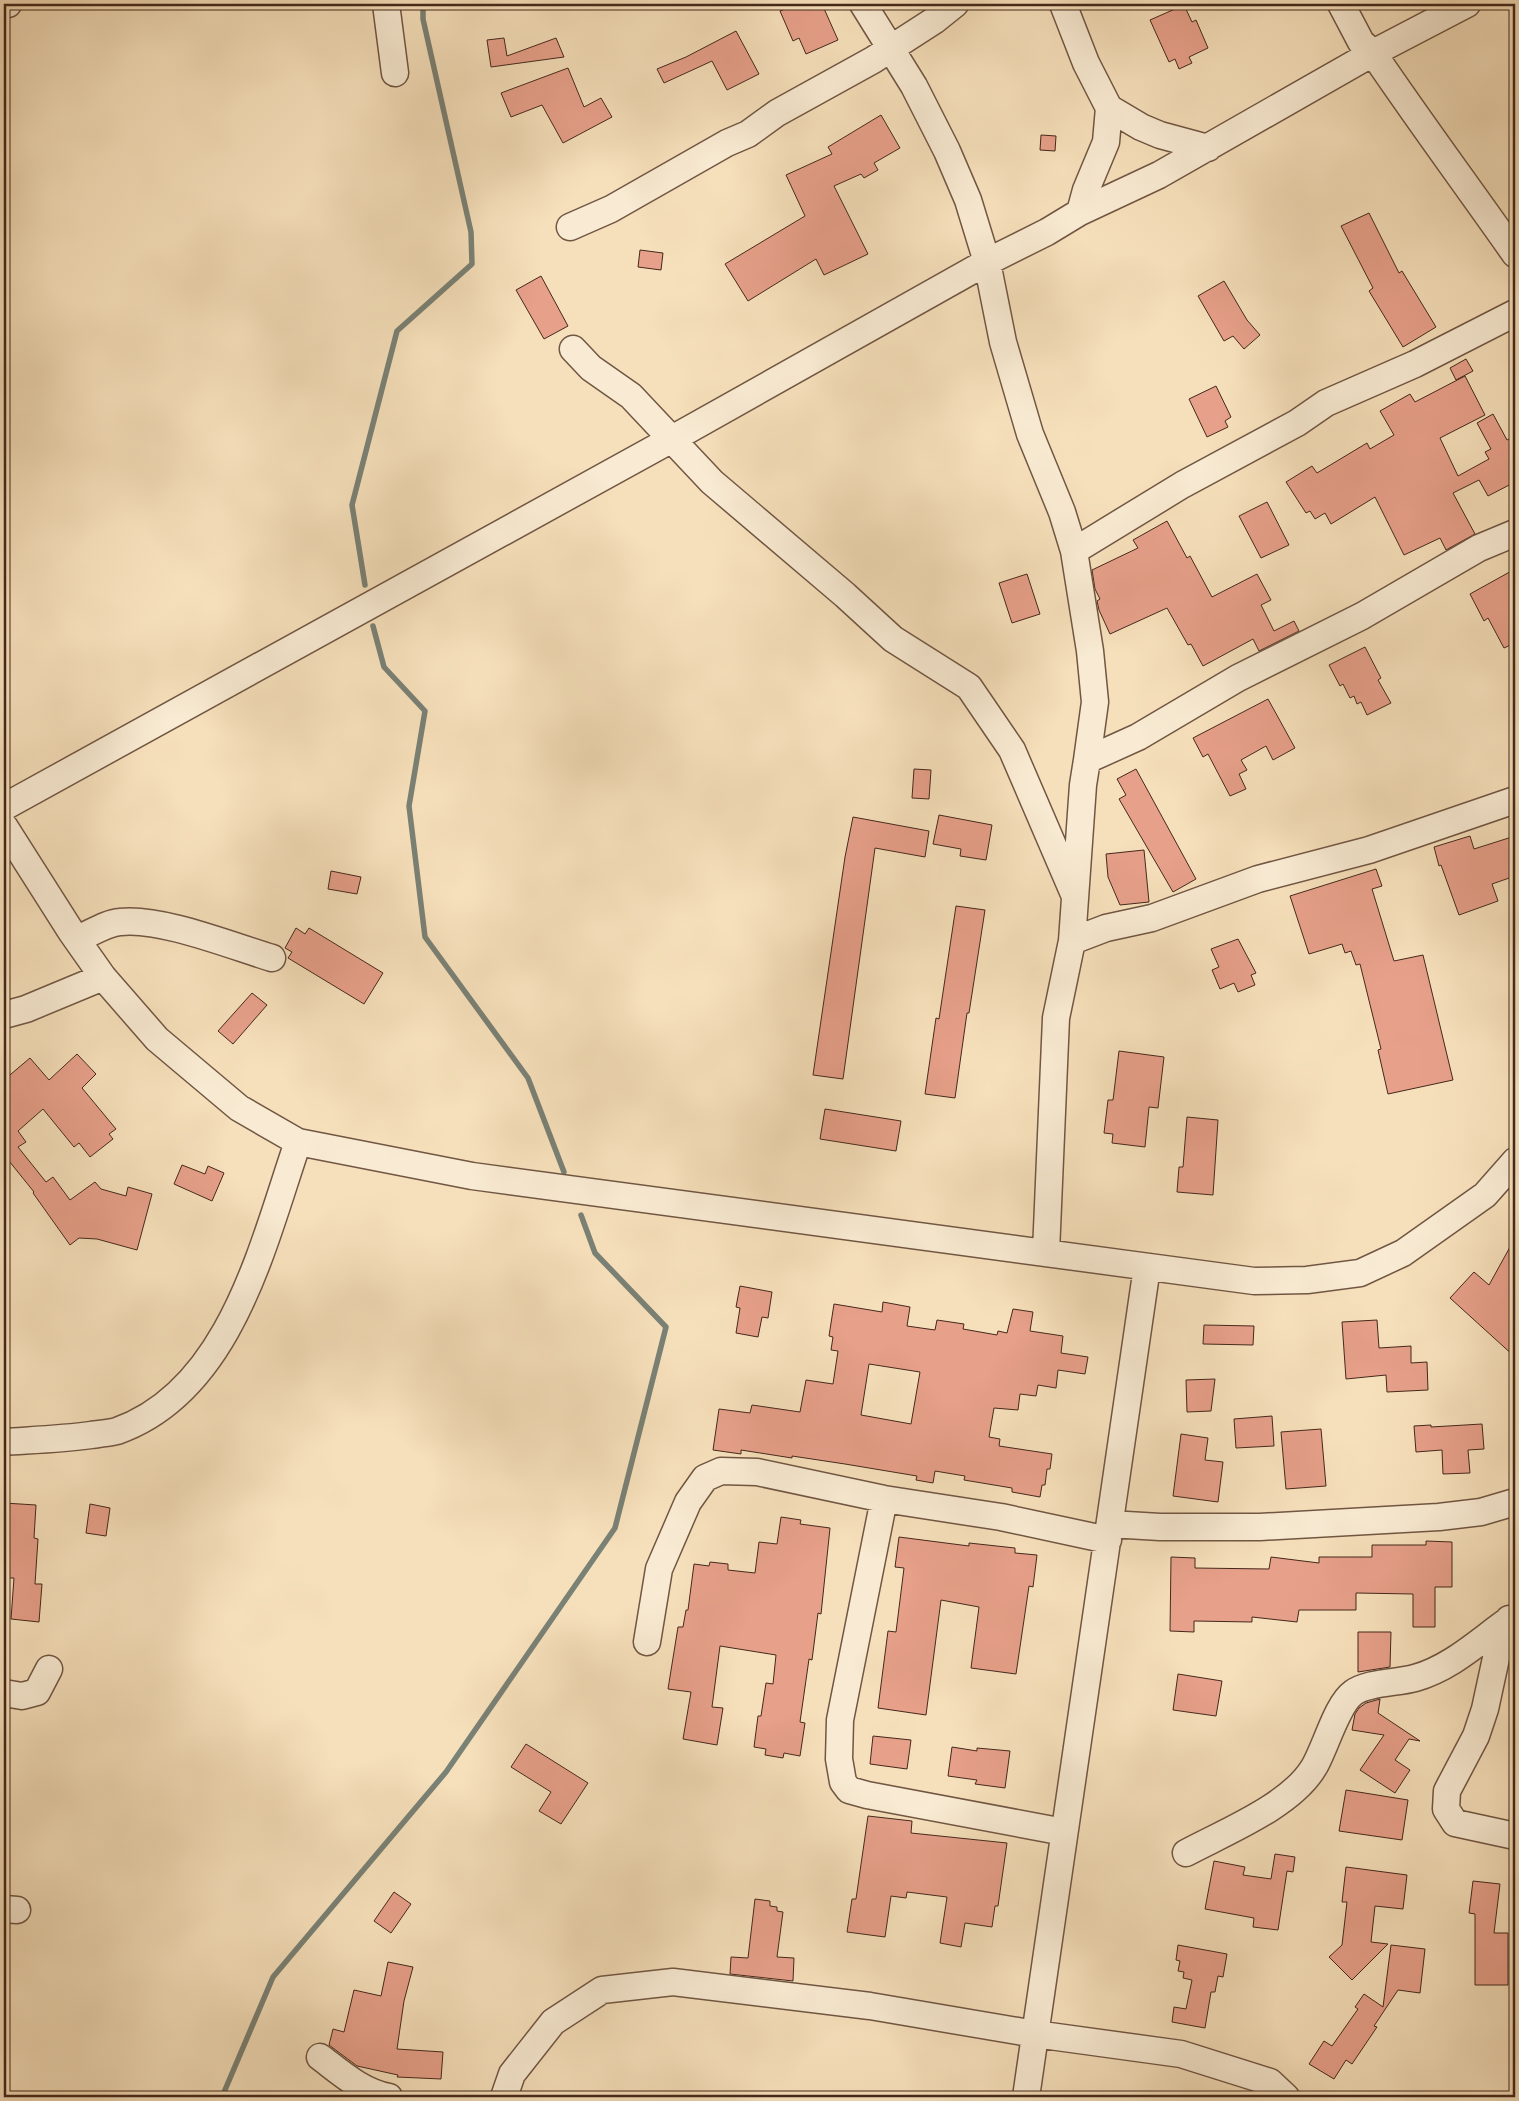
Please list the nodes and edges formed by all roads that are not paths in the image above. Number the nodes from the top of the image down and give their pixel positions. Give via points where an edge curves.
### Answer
1 (8, 4) edge
2 (386, 4) edge
3 (863, 4) edge
4 (955, 4) edge
5 (1063, 4) edge
6 (1341, 4) edge
7 (1466, 4) edge
8 (4, 5) edge
9 (890, 48) junction
10 (1373, 53) junction
11 (394, 73) dead end
12 (1109, 108) junction
13 (1208, 148) junction
14 (1080, 212) junction
15 (570, 227) dead end
16 (1515, 254) edge
17 (987, 262) junction
18 (1515, 313) edge
19 (573, 349) dead end
20 (672, 439) junction
21 (1515, 533) edge
22 (1074, 551) junction
23 (1087, 760) junction
24 (1515, 800) edge
25 (4, 807) edge
26 (4, 826) edge
27 (1076, 898) junction
28 (78, 939) junction
29 (1072, 941) junction
30 (272, 958) dead end
31 (103, 977) junction
32 (4, 1015) edge
33 (298, 1142) junction
34 (1515, 1161) edge
35 (1046, 1252) junction
36 (1147, 1267) junction
37 (4, 1442) edge
38 (884, 1499) junction
39 (1515, 1502) edge
40 (1109, 1532) junction
41 (1512, 1615) edge
42 (647, 1642) dead end
43 (49, 1669) dead end
44 (4, 1693) edge
45 (1064, 1832) junction
46 (1515, 1836) edge
47 (1186, 1853) dead end
48 (1035, 2034) junction
49 (320, 2057) dead end
50 (389, 2097) edge
51 (504, 2097) edge
52 (1026, 2097) edge
53 (1286, 2097) edge

1 - 8 street
2 - 11 street
3 - 9 street
4 - 9 street via 936,20
5 - 12 street via 1086,64
6 - 10 street via 1361,42
7 - 10 street
9 - 15 street via 748,134 726,143 611,209
9 - 17 street via 914,86 947,151 968,200
10 - 13 street
10 - 16 street
12 - 13 street via 1141,128
12 - 14 street via 1106,142
13 - 14 street
14 - 17 street
17 - 20 street
17 - 22 street via 1003,342 1027,424
18 - 22 street via 1415,364 1326,404 1182,485
19 - 20 street via 591,368 631,396
20 - 25 street
20 - 27 street via 712,482 893,639 969,687 1012,750
21 - 23 street via 1479,548 1362,616 1238,678 1138,737
22 - 23 street via 1095,702
23 - 27 street
24 - 29 street via 1369,850 1258,879 1152,918 1106,928
26 - 28 street
27 - 29 street
28 - 30 street via 118,922 138,921
28 - 31 street
29 - 35 street via 1056,1018
31 - 32 street
31 - 33 street via 157,1039 238,1108
33 - 35 street via 472,1176
33 - 37 street via 259,1257 233,1318 200,1371 177,1396 148,1417 116,1431
34 - 36 street via 1485,1195 1438,1230 1403,1253 1360,1273 1307,1280 1254,1280
35 - 36 street
36 - 40 street
38 - 40 street
38 - 42 street via 757,1472 721,1471 705,1478 688,1502 659,1569
38 - 45 street via 840,1720 843,1782 850,1790 867,1795
39 - 40 street via 1481,1512 1419,1519 1260,1527 1160,1527
40 - 45 street
41 - 46 street via 1501,1635 1485,1710 1476,1736 1447,1791 1446,1809 1455,1823
41 - 47 street via 1455,1661 1416,1678 1362,1688 1351,1694 1342,1706 1314,1768 1295,1789 1277,1804
43 - 44 street via 37,1692 22,1696
45 - 48 street
48 - 51 street via 870,2006 673,1982 602,1990 553,2022 512,2074
48 - 52 street
48 - 53 street via 1181,2054 1270,2082
49 - 50 street via 352,2082 377,2095

